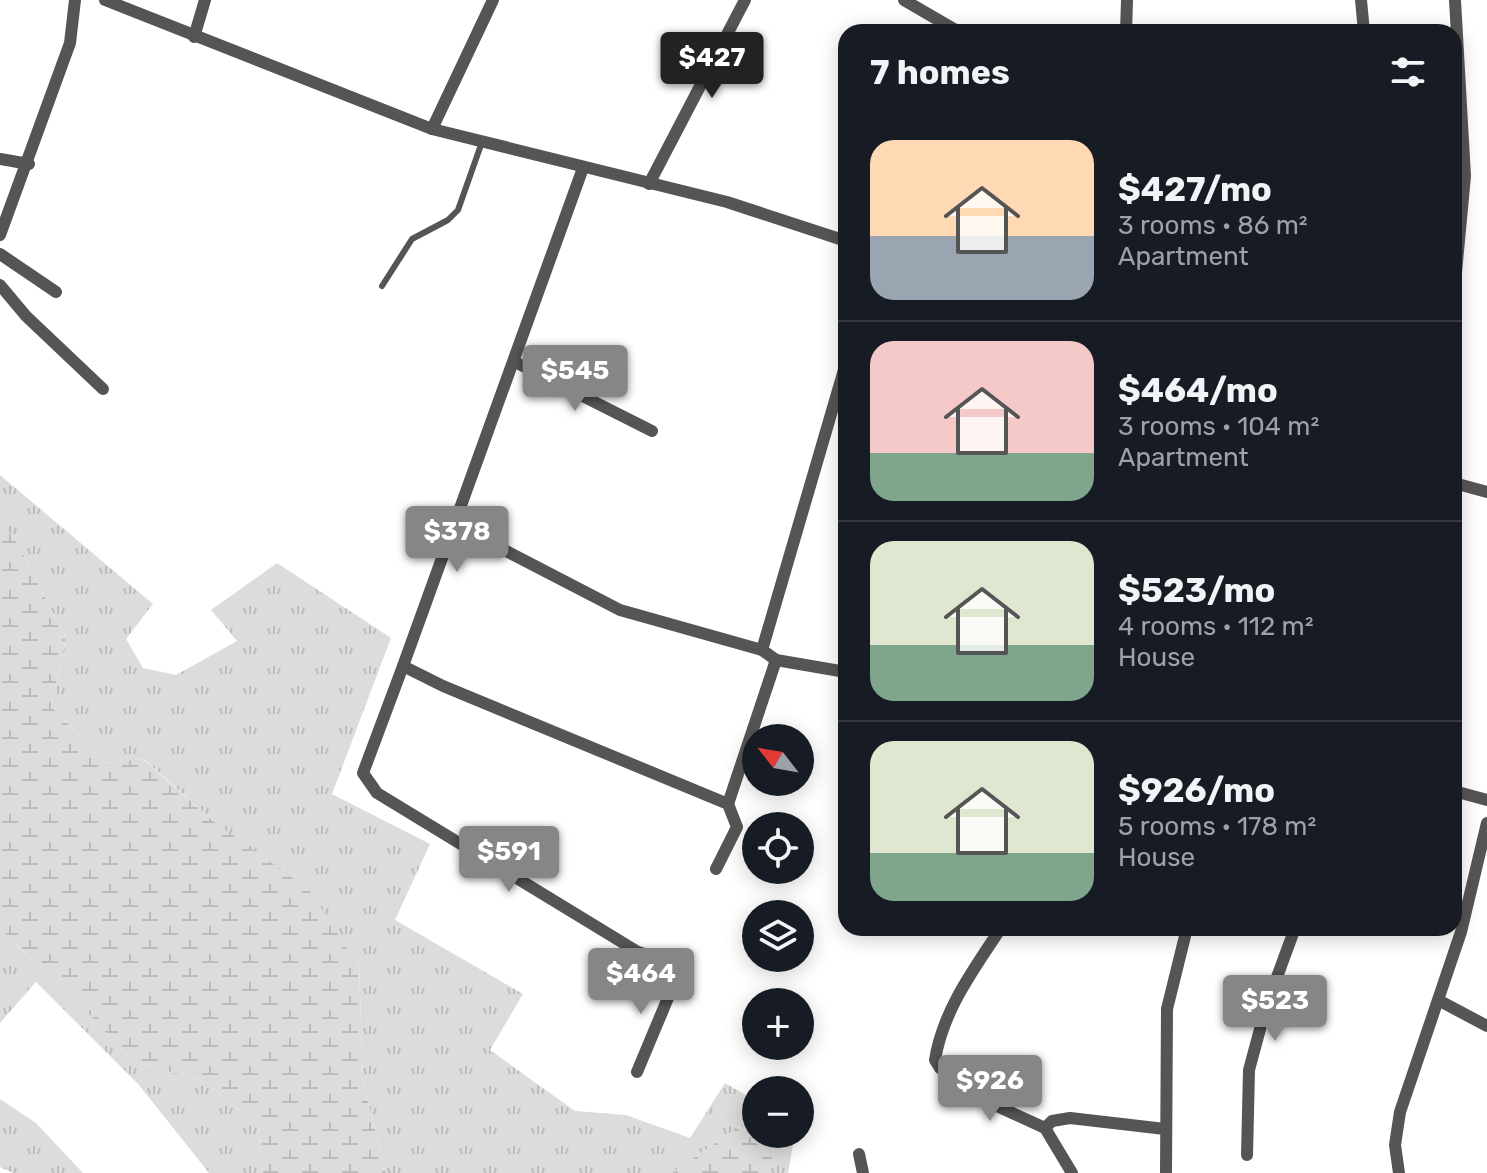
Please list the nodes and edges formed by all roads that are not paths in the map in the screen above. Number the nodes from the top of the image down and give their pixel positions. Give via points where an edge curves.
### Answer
1 (75, 0) edge
2 (105, 0) edge
3 (205, 0) edge
4 (493, 0) edge
5 (745, 0) edge
6 (904, 0) edge
7 (1127, 0) edge
8 (1361, 0) edge
9 (1455, 0) edge
10 (942, 24) edge
11 (1126, 24) edge
12 (1363, 24) edge
13 (1456, 24) edge
14 (194, 37) junction
15 (1462, 123) edge
16 (432, 129) junction
17 (482, 142) junction
18 (0, 159) edge
19 (29, 164) junction
20 (583, 168) junction
21 (649, 184) junction
22 (1462, 208) edge
23 (0, 235) edge
24 (838, 237) edge
25 (0, 254) edge
26 (0, 285) edge
27 (382, 286) dead end
28 (56, 292) dead end
29 (515, 362) junction
30 (103, 389) dead end
31 (838, 390) edge
32 (652, 431) dead end
33 (1462, 485) edge
34 (1487, 492) edge
35 (456, 525) junction
36 (762, 650) junction
37 (776, 660) junction
38 (403, 666) junction
39 (838, 671) edge
40 (1462, 793) edge
41 (1487, 800) edge
42 (728, 804) junction
43 (1487, 823) edge
44 (716, 869) dead end
45 (1462, 928) edge
46 (996, 936) edge
47 (1185, 936) edge
48 (1292, 936) edge
49 (1460, 936) edge
50 (1440, 1001) junction
51 (1487, 1026) edge
52 (637, 1072) dead end
53 (1045, 1128) junction
54 (1165, 1129) junction
55 (859, 1154) dead end
56 (1247, 1155) dead end
57 (863, 1173) edge
58 (1072, 1173) edge
59 (1166, 1173) edge
60 (1399, 1173) edge

1 - 19 street via 70,43
2 - 14 street
3 - 14 street
4 - 16 street
5 - 21 street
6 - 10 street
7 - 11 street
8 - 12 street
9 - 13 street
14 - 16 street
15 - 22 street
16 - 17 street
17 - 20 street
17 - 27 lane via 458,210 412,239
18 - 19 street
19 - 23 street
20 - 21 street
20 - 29 street
21 - 24 street
25 - 28 street
26 - 30 street
29 - 32 street
29 - 35 street
31 - 36 street
33 - 34 street
35 - 36 street via 620,610
35 - 38 street
36 - 37 street
37 - 39 street
37 - 42 street
38 - 42 street
38 - 52 street via 363,773 367,782 377,793 678,974
40 - 41 street
42 - 44 street via 737,827
43 - 45 street
46 - 53 street via 959,992 935,1060 988,1102
47 - 54 street via 1167,1009
48 - 56 street via 1249,1070
49 - 50 street
50 - 51 street
50 - 60 street via 1400,1112 1395,1145
53 - 54 street via 1070,1118
53 - 58 street
54 - 59 street
55 - 57 street

